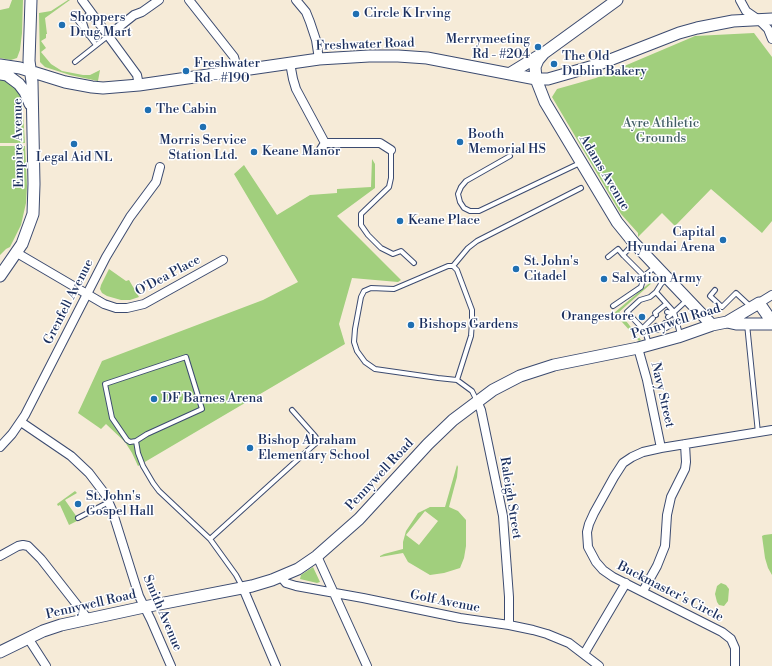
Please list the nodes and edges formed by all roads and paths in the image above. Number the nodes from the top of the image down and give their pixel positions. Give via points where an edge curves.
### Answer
1 (31, 0) edge
2 (82, 0) edge
3 (159, 0) edge
4 (189, 0) edge
5 (296, 0) edge
6 (617, 0) edge
7 (740, 0) edge
8 (91, 12) junction
9 (74, 16) dead end
10 (772, 19) edge
11 (759, 20) junction
12 (88, 35) junction
13 (109, 35) junction
14 (772, 39) edge
15 (96, 45) junction
16 (544, 53) junction
17 (319, 59) junction
18 (75, 62) dead end
19 (290, 63) junction
20 (0, 65) edge
21 (31, 71) junction
22 (238, 71) junction
23 (0, 74) edge
24 (509, 74) junction
25 (536, 79) junction
26 (139, 85) junction
27 (32, 108) junction
28 (325, 143) junction
29 (391, 150) joint
30 (320, 151) dead end
31 (510, 156) dead end
32 (581, 162) junction
33 (160, 167) dead end
34 (581, 188) dead end
35 (634, 243) junction
36 (16, 253) junction
37 (623, 255) junction
38 (608, 258) dead end
39 (223, 260) dead end
40 (414, 263) dead end
41 (656, 265) junction
42 (453, 266) junction
43 (0, 276) edge
44 (644, 276) junction
45 (668, 278) junction
46 (715, 290) dead end
47 (656, 292) junction
48 (87, 295) junction
49 (772, 296) edge
50 (689, 299) junction
51 (666, 304) junction
52 (755, 305) junction
53 (613, 306) dead end
54 (673, 313) junction
55 (667, 315) dead end
56 (772, 319) edge
57 (727, 322) junction
58 (677, 323) junction
59 (747, 324) junction
60 (772, 324) edge
61 (712, 325) junction
62 (666, 326) dead end
63 (657, 328) dead end
64 (644, 330) junction
65 (681, 336) junction
66 (644, 347) junction
67 (457, 380) junction
68 (477, 401) junction
69 (292, 410) dead end
70 (21, 422) junction
71 (772, 430) edge
72 (758, 433) junction
73 (136, 441) junction
74 (685, 444) junction
75 (0, 447) edge
76 (662, 448) junction
77 (109, 502) junction
78 (78, 518) dead end
79 (210, 539) junction
80 (0, 556) edge
81 (317, 556) junction
82 (280, 577) junction
83 (626, 583) junction
84 (243, 588) junction
85 (643, 591) junction
86 (334, 593) junction
87 (144, 607) junction
88 (88, 619) junction
89 (509, 625) junction
90 (28, 638) junction
91 (0, 652) edge
92 (584, 654) junction
93 (46, 666) edge
94 (171, 666) edge
95 (276, 666) edge
96 (367, 666) edge
97 (599, 666) edge
98 (735, 666) edge

1 - 21 street, Empire Avenue
2 - 8 street
3 - 13 street via 134,15
4 - 22 street via 234,57
5 - 17 street via 310,22
6 - 16 street
7 - 11 street via 746,10
8 - 12 lane via 83,19
8 - 13 street
9 - 12 lane
10 - 11 street, Freshwater Road
11 - 14 street via 768,29
11 - 25 street, Freshwater Road via 733,21 697,28 580,71
12 - 15 lane
13 - 15 lane
13 - 26 street via 137,75
15 - 18 lane
16 - 24 street
16 - 25 street via 535,67
17 - 19 street, Freshwater Road
17 - 24 street, Freshwater Road via 417,56
19 - 22 street, Freshwater Road
19 - 28 street via 296,90
20 - 21 street, Freshwater Road
21 - 26 street, Freshwater Road via 65,82 92,87
21 - 27 street, Empire Avenue
22 - 26 street, Freshwater Road
23 - 27 street via 7,75 19,84
24 - 25 street, Freshwater Road
25 - 32 street, Adams Avenue via 545,102
27 - 36 street, Empire Avenue via 33,214 27,234
28 - 29 street via 380,142
28 - 30 street
29 - 40 lane via 389,187 361,214 361,225 381,248 393,254 401,251
31 - 32 lane via 466,181 458,194 464,208 479,212
32 - 35 street, Adams Avenue via 617,222
33 - 48 street, Grenfell Avenue via 156,182 122,229
34 - 42 lane via 477,241
35 - 37 lane
35 - 41 street, Adams Avenue
36 - 43 street, Empire Avenue
36 - 48 street, O'Dea Place
37 - 38 lane via 618,250
37 - 44 lane
39 - 48 street, O'Dea Place via 136,307 116,308
41 - 44 lane
41 - 45 street, Adams Avenue
42 - 67 lane via 457,270 472,310 471,336
42 - 67 lane via 394,288 371,288 364,291 354,342 365,362 375,369
44 - 53 lane via 641,287
45 - 47 lane
45 - 50 street, Adams Avenue
46 - 52 lane via 710,296 722,307 736,293
47 - 51 lane
47 - 64 lane via 640,300 627,312
48 - 70 street, Grenfell Avenue
49 - 52 street, Pennywell Road
50 - 54 lane
50 - 61 street, Adams Avenue
51 - 54 lane
51 - 64 lane via 655,313 656,317
52 - 56 street
52 - 57 street, Pennywell Road
54 - 55 lane
54 - 58 lane
57 - 59 street
57 - 61 street, Pennywell Road
58 - 62 lane
58 - 65 lane
59 - 60 street
59 - 72 lane
61 - 65 street, Pennywell Road
63 - 64 lane
64 - 66 lane
65 - 66 street, Pennywell Road
66 - 68 street, Pennywell Road via 538,369 520,376
66 - 76 street, Navy Street via 647,380
67 - 68 lane via 472,391
68 - 81 street, Pennywell Road via 443,429 366,512
68 - 89 street, Raleigh Street via 503,516
69 - 79 lane via 315,436 316,443
70 - 75 street, Grenfell Avenue
70 - 77 street, Smith Avenue via 71,456 101,487
71 - 72 street, Buckmaster's Circle
72 - 74 street, Buckmaster's Circle
73 - 73 lane via 202,409 186,357 105,384 112,418 127,440
73 - 79 lane via 140,459 159,491
74 - 76 street, Buckmaster's Circle
74 - 85 street via 685,469 671,497 665,546
76 - 83 street, Buckmaster's Circle via 643,452 624,463 610,483 589,524 588,547 596,562 603,570
77 - 78 lane
77 - 87 street, Smith Avenue
79 - 84 lane
80 - 88 street via 18,546 28,546
81 - 82 street, Pennywell Road
81 - 86 street
82 - 84 street, Pennywell Road
82 - 86 street, Golf Avenue via 290,585
83 - 85 street, Buckmaster's Circle
83 - 92 street
84 - 87 street, Pennywell Road
84 - 95 street
85 - 98 street, Buckmaster's Circle via 731,639 735,648
86 - 89 street, Golf Avenue via 454,617
86 - 96 street
87 - 88 street, Pennywell Road
87 - 94 street, Smith Avenue
88 - 90 street, Pennywell Road via 53,627
89 - 92 street, Golf Avenue via 547,634 569,643
90 - 91 street, Pennywell Road
90 - 93 street
92 - 97 street, Golf Avenue

